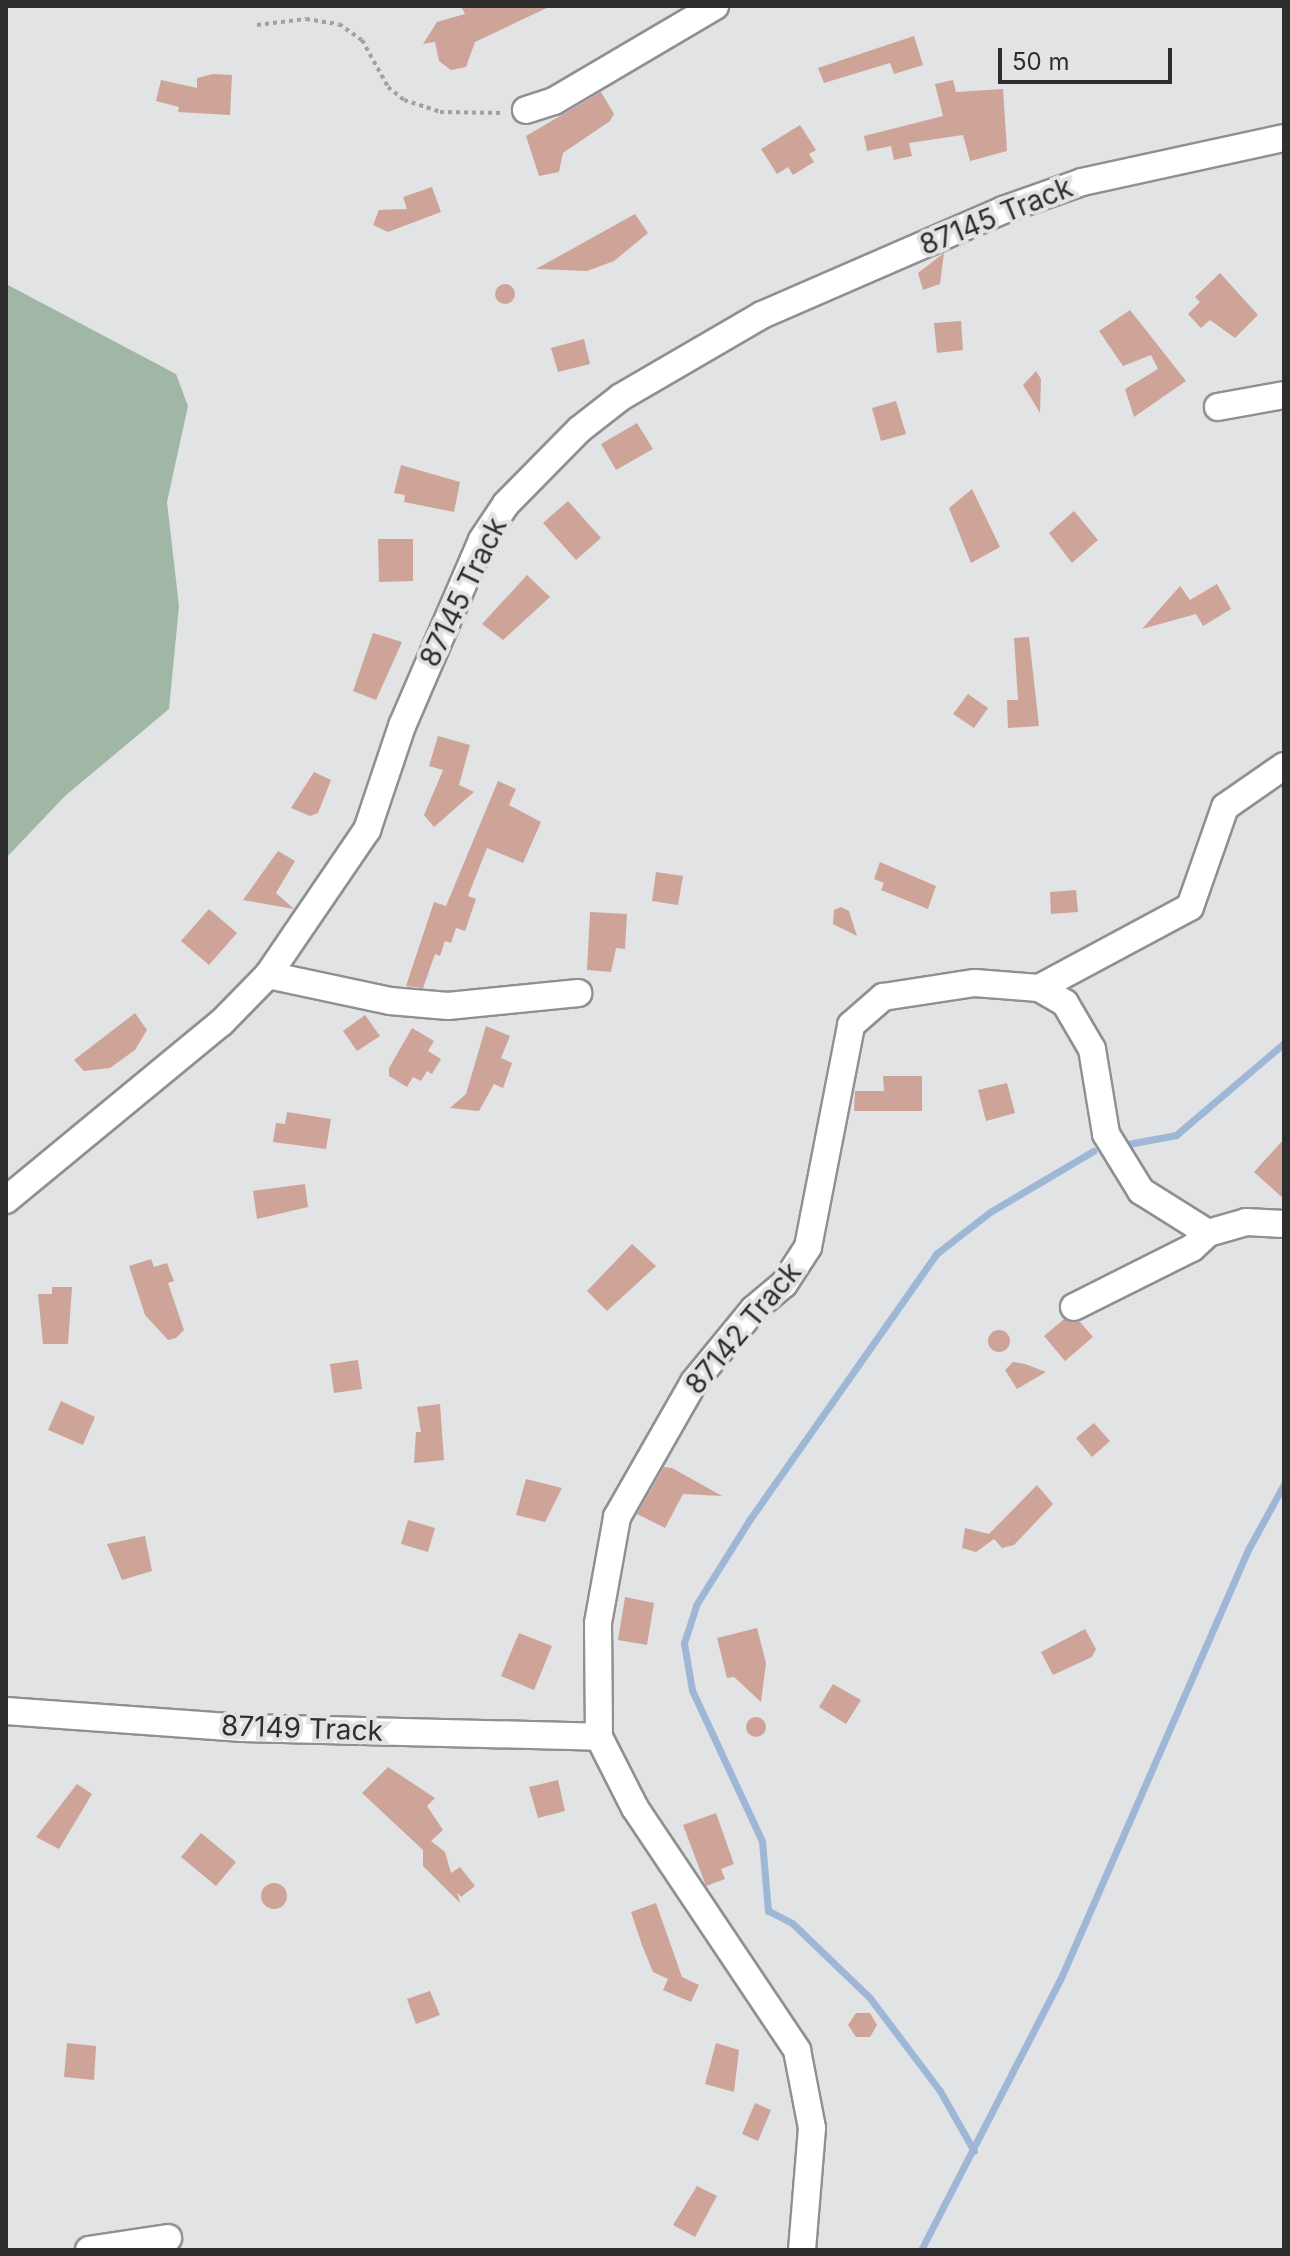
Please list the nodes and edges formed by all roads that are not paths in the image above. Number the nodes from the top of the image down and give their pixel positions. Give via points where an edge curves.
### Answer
1 (715, 6) edge
2 (526, 110) road end
3 (1284, 138) edge
4 (1284, 395) edge
5 (1218, 407) dead end
6 (1284, 766) edge
7 (268, 975) junction
8 (1039, 988) junction
9 (578, 993) dead end
10 (6, 1200) edge
11 (1284, 1224) edge
12 (1208, 1233) junction
13 (1074, 1307) dead end
14 (6, 1711) edge
15 (599, 1737) junction
16 (168, 2238) dead end
17 (89, 2250) edge
18 (802, 2250) edge

1 - 2 street via 554,101
3 - 7 street, 87145 Track via 1082,182 1003,210 762,315 621,397 580,429 533,474 482,540 402,726 367,830
4 - 5 street
6 - 8 street via 1225,807 1190,907
7 - 9 street via 390,1001 448,1006
7 - 10 street, 87145 Track via 221,1023
8 - 12 street via 1081,1022 1106,1134 1127,1174 1175,1216
8 - 15 street, 87142 Track via 975,983 896,994 869,1003 851,1025 808,1247 784,1284 754,1309 694,1382 617,1517 598,1623
11 - 12 street via 1246,1222
12 - 13 street via 1192,1248
14 - 15 street, 87149 Track via 242,1728
15 - 18 street, 87142 Track via 635,1808 797,2050 812,2128
16 - 17 street

